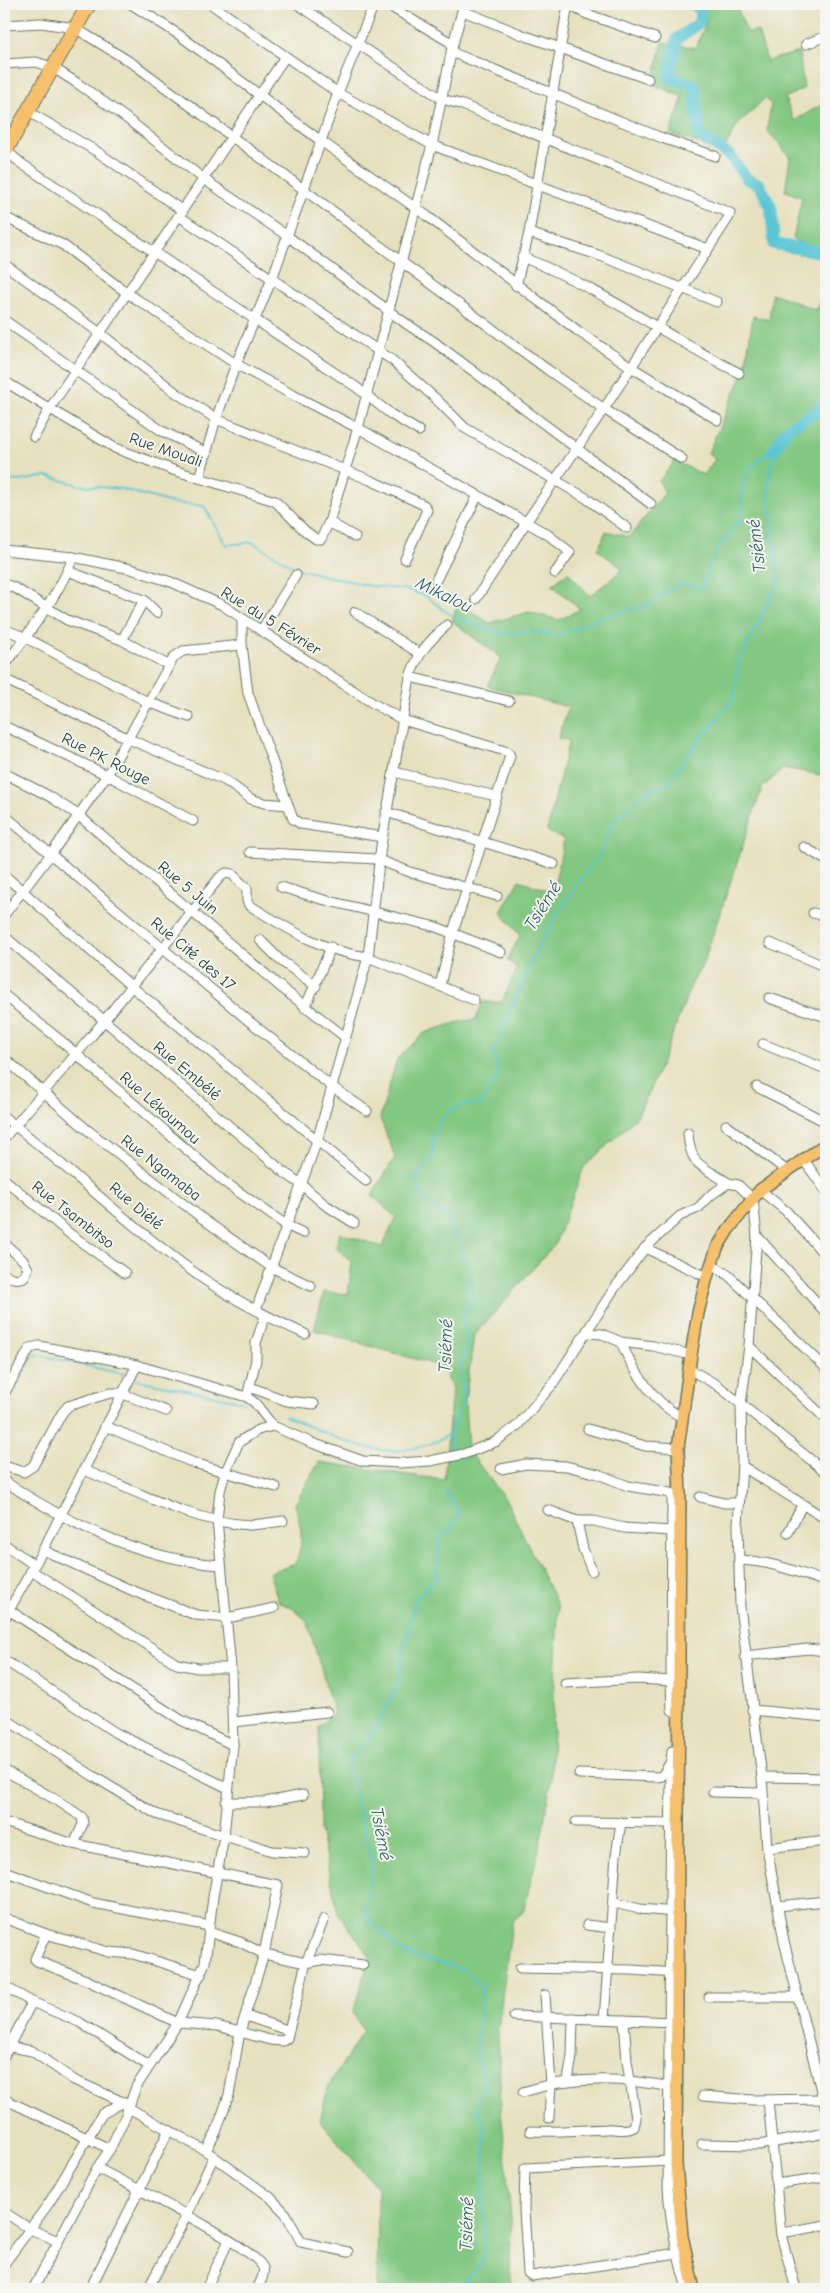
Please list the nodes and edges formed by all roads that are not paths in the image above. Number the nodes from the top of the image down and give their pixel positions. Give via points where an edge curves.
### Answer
1 (89, 4) edge
2 (131, 4) edge
3 (211, 4) edge
4 (297, 4) edge
5 (374, 4) edge
6 (386, 4) edge
7 (567, 4) edge
8 (464, 7) edge
9 (4, 24) edge
10 (75, 28) junction
11 (826, 36) edge
12 (655, 38) dead end
13 (358, 44) junction
14 (806, 44) dead end
15 (452, 48) junction
16 (560, 48) junction
17 (285, 58) junction
18 (4, 64) edge
19 (52, 67) junction
20 (648, 79) dead end
21 (338, 93) junction
22 (553, 93) junction
23 (260, 96) junction
24 (442, 99) junction
25 (24, 116) junction
26 (231, 137) junction
27 (544, 139) junction
28 (320, 141) junction
29 (432, 145) junction
30 (4, 148) edge
31 (715, 156) dead end
32 (204, 180) junction
33 (536, 185) junction
34 (303, 189) junction
35 (415, 208) junction
36 (181, 213) junction
37 (4, 217) edge
38 (529, 233) junction
39 (286, 235) junction
40 (708, 249) junction
41 (153, 252) junction
42 (522, 257) junction
43 (401, 262) junction
44 (4, 264) edge
45 (272, 279) junction
46 (516, 286) junction
47 (682, 289) junction
48 (127, 293) junction
49 (717, 302) dead end
50 (387, 310) junction
51 (4, 320) edge
52 (253, 320) junction
53 (656, 328) junction
54 (100, 333) junction
55 (378, 351) junction
56 (236, 364) junction
57 (632, 368) junction
58 (76, 370) junction
59 (739, 373) dead end
60 (4, 381) edge
61 (367, 395) junction
62 (50, 408) junction
63 (604, 409) junction
64 (216, 419) junction
65 (718, 420) dead end
66 (358, 428) junction
67 (419, 431) dead end
68 (34, 437) dead end
69 (577, 448) junction
70 (207, 453) junction
71 (682, 459) dead end
72 (346, 471) junction
73 (199, 478) junction
74 (556, 480) junction
75 (478, 495) junction
76 (651, 504) dead end
77 (527, 521) junction
78 (329, 522) junction
79 (627, 528) dead end
80 (355, 537) dead end
81 (4, 550) edge
82 (73, 557) junction
83 (405, 559) dead end
84 (68, 571) junction
85 (555, 573) dead end
86 (296, 575) dead end
87 (436, 580) dead end
88 (4, 584) edge
89 (476, 599) dead end
90 (144, 600) junction
91 (46, 607) junction
92 (354, 612) dead end
93 (157, 613) dead end
94 (242, 619) junction
95 (447, 624) dead end
96 (4, 629) edge
97 (261, 631) junction
98 (24, 637) junction
99 (122, 640) junction
100 (242, 646) junction
101 (420, 654) junction
102 (4, 666) edge
103 (168, 666) junction
104 (410, 677) junction
105 (4, 679) edge
106 (509, 701) dead end
107 (148, 702) junction
108 (189, 717) dead end
109 (403, 720) junction
110 (4, 726) edge
111 (129, 739) junction
112 (394, 772) junction
113 (4, 773) edge
114 (107, 775) junction
115 (496, 796) junction
116 (288, 805) junction
117 (386, 812) junction
118 (4, 815) edge
119 (78, 815) junction
120 (193, 821) dead end
121 (382, 837) junction
122 (482, 843) junction
123 (804, 847) dead end
124 (250, 852) dead end
125 (50, 854) junction
126 (379, 860) junction
127 (826, 860) edge
128 (554, 864) dead end
129 (4, 875) edge
130 (281, 887) dead end
131 (468, 887) junction
132 (22, 890) junction
133 (497, 896) dead end
134 (192, 911) junction
135 (375, 912) junction
136 (813, 913) dead end
137 (4, 915) edge
138 (826, 916) edge
139 (453, 932) junction
140 (4, 936) edge
141 (260, 940) dead end
142 (770, 943) dead end
143 (330, 947) junction
144 (163, 948) junction
145 (501, 952) dead end
146 (368, 957) junction
147 (826, 967) edge
148 (440, 984) junction
149 (131, 986) junction
150 (316, 986) junction
151 (4, 995) edge
152 (769, 998) dead end
153 (474, 1000) dead end
154 (305, 1008) junction
155 (826, 1018) edge
156 (103, 1020) junction
157 (345, 1037) junction
158 (763, 1044) dead end
159 (75, 1054) junction
160 (4, 1058) edge
161 (826, 1069) edge
162 (331, 1086) junction
163 (757, 1087) dead end
164 (43, 1091) junction
165 (367, 1110) dead end
166 (4, 1117) edge
167 (826, 1122) edge
168 (726, 1124) dead end
169 (14, 1125) junction
170 (688, 1133) dead end
171 (4, 1138) edge
172 (317, 1141) junction
173 (826, 1144) edge
174 (803, 1159) junction
175 (786, 1170) junction
176 (4, 1179) edge
177 (366, 1181) dead end
178 (728, 1183) junction
179 (302, 1184) junction
180 (826, 1191) edge
181 (757, 1195) junction
182 (354, 1223) dead end
183 (286, 1225) junction
184 (303, 1233) dead end
185 (757, 1236) junction
186 (4, 1243) edge
187 (644, 1248) junction
188 (826, 1256) edge
189 (711, 1264) junction
190 (271, 1267) junction
191 (125, 1273) dead end
192 (4, 1274) edge
193 (707, 1277) junction
194 (311, 1286) dead end
195 (751, 1298) junction
196 (256, 1310) junction
197 (826, 1313) edge
198 (265, 1316) junction
199 (587, 1333) junction
200 (305, 1334) dead end
201 (621, 1342) junction
202 (749, 1346) junction
203 (691, 1355) junction
204 (137, 1365) junction
205 (826, 1368) edge
206 (689, 1369) junction
207 (250, 1387) junction
208 (121, 1393) junction
209 (4, 1394) edge
210 (247, 1397) junction
211 (314, 1404) dead end
212 (741, 1404) junction
213 (166, 1411) dead end
214 (683, 1418) junction
215 (826, 1419) edge
216 (105, 1426) junction
217 (274, 1426) junction
218 (588, 1429) dead end
219 (678, 1448) junction
220 (4, 1466) edge
221 (742, 1466) junction
222 (501, 1469) dead end
223 (84, 1470) junction
224 (226, 1472) junction
225 (826, 1472) edge
226 (4, 1481) edge
227 (276, 1487) dead end
228 (676, 1494) junction
229 (700, 1497) dead end
230 (738, 1503) junction
231 (802, 1505) junction
232 (548, 1510) dead end
233 (61, 1515) junction
234 (217, 1520) junction
235 (826, 1520) edge
236 (284, 1521) dead end
237 (577, 1521) junction
238 (671, 1531) junction
239 (788, 1533) dead end
240 (4, 1544) edge
241 (44, 1550) junction
242 (739, 1560) junction
243 (221, 1565) junction
244 (32, 1568) junction
245 (592, 1572) dead end
246 (826, 1582) edge
247 (274, 1608) dead end
248 (5, 1612) edge
249 (227, 1618) junction
250 (826, 1651) edge
251 (746, 1656) junction
252 (4, 1660) edge
253 (231, 1668) junction
254 (671, 1681) junction
255 (565, 1683) dead end
256 (752, 1710) junction
257 (327, 1712) dead end
258 (678, 1714) junction
259 (826, 1717) edge
260 (4, 1718) edge
261 (233, 1722) junction
262 (232, 1745) junction
263 (679, 1750) junction
264 (671, 1761) junction
265 (4, 1770) edge
266 (579, 1774) dead end
267 (762, 1777) junction
268 (826, 1778) edge
269 (228, 1788) junction
270 (712, 1792) dead end
271 (762, 1793) junction
272 (303, 1794) dead end
273 (226, 1802) junction
274 (4, 1822) edge
275 (576, 1822) dead end
276 (622, 1822) junction
277 (674, 1823) junction
278 (224, 1836) junction
279 (826, 1841) edge
280 (74, 1844) junction
281 (767, 1848) junction
282 (306, 1854) dead end
283 (4, 1871) edge
284 (217, 1874) junction
285 (826, 1901) edge
286 (614, 1903) junction
287 (778, 1906) junction
288 (674, 1912) junction
289 (4, 1918) edge
290 (324, 1919) dead end
291 (587, 1925) dead end
292 (611, 1928) junction
293 (209, 1929) junction
294 (46, 1934) junction
295 (264, 1954) junction
296 (306, 1963) junction
297 (363, 1965) dead end
298 (520, 1968) dead end
299 (607, 1969) junction
300 (674, 1973) junction
301 (201, 1975) junction
302 (4, 1986) edge
303 (545, 1994) dead end
304 (709, 1997) dead end
305 (797, 1997) junction
306 (32, 2002) junction
307 (246, 2016) junction
308 (514, 2016) dead end
309 (547, 2018) junction
310 (573, 2018) junction
311 (604, 2019) junction
312 (624, 2020) junction
313 (674, 2022) junction
314 (178, 2023) junction
315 (287, 2030) junction
316 (240, 2032) junction
317 (7, 2045) edge
318 (4, 2056) edge
319 (149, 2066) junction
320 (568, 2081) junction
321 (631, 2082) junction
322 (551, 2084) junction
323 (674, 2088) junction
324 (523, 2092) dead end
325 (702, 2096) dead end
326 (4, 2099) edge
327 (823, 2099) junction
328 (768, 2100) junction
329 (125, 2105) junction
330 (826, 2111) edge
331 (549, 2118) dead end
332 (169, 2130) junction
333 (530, 2131) dead end
334 (826, 2133) edge
335 (87, 2137) junction
336 (772, 2142) junction
337 (702, 2144) dead end
338 (110, 2149) junction
339 (210, 2154) junction
340 (669, 2161) junction
341 (97, 2168) junction
342 (826, 2177) edge
343 (776, 2184) junction
344 (140, 2191) junction
345 (4, 2212) edge
346 (187, 2215) junction
347 (826, 2225) edge
348 (30, 2229) junction
349 (781, 2233) junction
350 (58, 2240) junction
351 (229, 2240) junction
352 (348, 2252) dead end
353 (677, 2254) junction
354 (4, 2264) edge
355 (33, 2289) edge
356 (90, 2289) edge
357 (148, 2289) edge
358 (206, 2289) edge
359 (258, 2289) edge
360 (686, 2289) edge
361 (694, 2289) edge
362 (796, 2289) edge

1 - 10 highway
2 - 23 street via 178,34
3 - 17 street
4 - 13 street
5 - 13 street
6 - 15 street
7 - 12 street
7 - 16 street
8 - 15 street
8 - 16 street
9 - 10 street via 41,23
10 - 19 highway
10 - 26 street via 135,64
11 - 14 street
13 - 21 street
13 - 24 street
15 - 22 street
15 - 24 street
16 - 20 street
16 - 22 street
17 - 21 street
17 - 23 street
18 - 19 street via 36,62
19 - 25 highway
19 - 32 street via 118,112
21 - 28 street
21 - 29 street
22 - 27 street
22 - 31 street
23 - 26 street
23 - 28 street
24 - 27 street
24 - 29 street
25 - 30 highway
25 - 36 street via 96,151
26 - 32 street
26 - 34 street
27 - 33 street
27 - 40 street via 728,211 729,217
28 - 34 street
28 - 35 street
29 - 33 street
29 - 35 street
30 - 41 street via 22,164
32 - 36 street
32 - 39 street
33 - 38 street
33 - 40 street
34 - 39 street
34 - 43 street
35 - 43 street
35 - 46 street
36 - 41 street
36 - 45 street
37 - 48 street via 63,245
38 - 42 street
38 - 47 street via 598,254
39 - 45 street
39 - 50 street
40 - 47 street
41 - 48 street
41 - 52 street
42 - 46 street
42 - 53 street via 579,281
43 - 50 street
43 - 63 street
44 - 54 street
45 - 52 street
45 - 55 street
46 - 57 street
47 - 49 street
47 - 53 street
48 - 54 street
48 - 56 street
50 - 55 street
50 - 69 street
51 - 58 street
52 - 56 street
52 - 61 street
53 - 57 street
53 - 59 street
54 - 58 street
54 - 64 street via 175,392
55 - 61 street
55 - 74 street via 435,398 465,428
56 - 64 street
56 - 66 street
57 - 63 street
57 - 65 street
58 - 62 street
58 - 70 street via 162,431
60 - 62 street, Rue Mouali
61 - 66 street
61 - 67 street
62 - 68 street
62 - 73 street, Rue Mouali via 115,448
63 - 69 street
63 - 71 street
64 - 70 street
64 - 72 street
66 - 72 street
66 - 75 street
69 - 74 street
69 - 76 street
70 - 73 street
72 - 78 street
72 - 83 street via 426,507
73 - 78 street, Rue Mouali via 275,501 304,530 320,540
74 - 77 street
74 - 79 street
75 - 77 street
75 - 87 street
77 - 85 street via 569,549 570,554
77 - 89 street
78 - 80 street
81 - 82 street, Rue du 5 Février
82 - 84 street
82 - 94 street, Rue du 5 Février via 131,569 171,582 222,605
84 - 90 street
84 - 91 street
86 - 97 street
88 - 91 street
90 - 93 street
90 - 99 street
91 - 98 street
91 - 99 street via 66,620
92 - 101 street
94 - 97 street, Rue du 5 Février
94 - 100 street
95 - 101 street
96 - 98 street
97 - 109 street, Rue du 5 Février
98 - 102 street
98 - 107 street
99 - 103 street
100 - 103 street via 183,651
100 - 116 street via 248,693
101 - 104 street
103 - 107 street
104 - 106 street
104 - 109 street
105 - 111 street
107 - 108 street
107 - 111 street
109 - 112 street
109 - 115 street, Rue du 5 Février via 510,754
110 - 114 street, Rue PK Rouge
111 - 114 street
111 - 116 street via 226,782 251,799
112 - 115 street
112 - 117 street
113 - 119 street, Rue 5 Juin
114 - 119 street
114 - 120 street, Rue PK Rouge
115 - 122 street
116 - 121 street via 298,824
117 - 121 street
117 - 122 street
118 - 125 street, Rue Cité des 17
119 - 125 street
119 - 134 street, Rue 5 Juin
121 - 126 street
122 - 128 street
122 - 131 street
123 - 127 street
124 - 126 street
125 - 132 street
125 - 144 street, Rue Cité des 17
126 - 131 street
126 - 135 street
129 - 132 street
130 - 135 street
131 - 133 street
131 - 139 street
132 - 137 street
132 - 149 street
134 - 143 street via 220,877 229,873 247,888 249,905 294,933
134 - 144 street
134 - 154 street, Rue 5 Juin
135 - 139 street
135 - 146 street
136 - 138 street
139 - 145 street
139 - 148 street
140 - 156 street, Rue Embélé
141 - 150 street via 280,960
142 - 147 street
143 - 146 street via 354,956
143 - 150 street
144 - 149 street
144 - 162 street, Rue Cité des 17
146 - 148 street
146 - 157 street
148 - 153 street
149 - 156 street
149 - 172 street
150 - 154 street
151 - 159 street, Rue Lékoumou
152 - 155 street
154 - 157 street, Rue 5 Juin
156 - 159 street
156 - 179 street, Rue Embélé
157 - 162 street
158 - 161 street
159 - 164 street
159 - 183 street, Rue Lékoumou via 222,1181
160 - 164 street, Rue Ngamaba
162 - 165 street, Rue Cité des 17
162 - 172 street
163 - 167 street
164 - 169 street
164 - 190 street, Rue Ngamaba via 142,1173
166 - 169 street, Rue Diélé
168 - 175 street
169 - 171 street
169 - 196 street, Rue Diélé via 178,1260
170 - 178 street via 694,1160
172 - 177 street
172 - 179 street
173 - 174 main road
174 - 175 main road
174 - 180 street
175 - 181 main road
176 - 191 street, Rue Tsambitso via 70,1234
178 - 181 street via 738,1184
178 - 187 street via 698,1208 680,1216
179 - 182 street, Rue Embélé via 324,1204
179 - 183 street
181 - 185 street
181 - 188 street via 786,1212
181 - 189 main road via 728,1230
183 - 184 street, Rue Lékoumou
183 - 190 street
185 - 195 street
185 - 197 street
186 - 192 street via 28,1269 24,1277 14,1279
187 - 193 street
187 - 199 street
189 - 193 main road
189 - 195 street via 725,1272
190 - 194 street, Rue Ngamaba
190 - 196 street
193 - 203 main road
195 - 202 street
195 - 205 street
196 - 198 street, Rue Diélé
198 - 200 street, Rue Diélé
198 - 207 street via 256,1343
199 - 201 street via 602,1334
199 - 217 street via 552,1385 517,1426 495,1442 464,1454 430,1461 364,1461
201 - 203 street
201 - 214 street via 651,1391 672,1414
202 - 212 street
202 - 215 street
203 - 206 main road
204 - 208 street
204 - 209 street via 35,1346 28,1351
204 - 210 street
206 - 212 street
206 - 214 main road
207 - 210 street
207 - 211 street via 287,1401
208 - 213 street
208 - 216 street
208 - 220 street via 110,1393 68,1406 33,1466 24,1472
210 - 217 street
212 - 221 street
212 - 225 street
214 - 219 main road
216 - 223 street
216 - 224 street via 194,1463
217 - 224 street via 258,1430 240,1442
218 - 219 street via 644,1446
219 - 228 main road
221 - 230 street
221 - 231 street
222 - 228 street via 526,1464 566,1466 628,1486
223 - 233 street
223 - 234 street via 179,1509
224 - 227 street
224 - 234 street
226 - 233 street
228 - 238 street
228 - 258 main road
229 - 230 street
230 - 242 street
231 - 235 street
231 - 239 street
232 - 237 street
233 - 241 street
233 - 243 street via 158,1554 191,1563
234 - 236 street via 250,1525
234 - 243 street
237 - 238 street
237 - 245 street
238 - 254 street
240 - 244 street
241 - 244 street
241 - 249 street via 182,1610
242 - 246 street via 777,1564
242 - 251 street
243 - 249 street
244 - 248 street
244 - 253 street via 178,1664
247 - 249 street
248 - 262 street via 181,1720
249 - 253 street
250 - 251 street via 808,1649
251 - 256 street
252 - 269 street via 116,1733
253 - 261 street
254 - 255 street via 630,1679
254 - 258 street via 672,1710
256 - 259 street
256 - 267 street
257 - 261 street
258 - 263 main road
260 - 278 street via 156,1814
261 - 262 street
262 - 269 street
263 - 264 street via 672,1751
263 - 277 main road
264 - 266 street via 664,1774 657,1777
264 - 277 street
265 - 280 street via 82,1817
267 - 268 street
267 - 271 street
269 - 273 street
270 - 271 street
271 - 281 street
272 - 273 street via 265,1802
273 - 278 street
274 - 280 street
275 - 276 street
276 - 277 street
276 - 286 street via 616,1856
277 - 288 main road
278 - 282 street via 272,1851
278 - 284 street
279 - 281 street
280 - 284 street
281 - 287 street
283 - 293 street via 93,1903
284 - 293 street
284 - 295 street via 278,1885
285 - 287 street
286 - 288 street
286 - 292 street
287 - 305 street
288 - 300 main road
289 - 294 street
290 - 296 street
291 - 292 street
292 - 299 street
293 - 295 street
293 - 301 street via 208,1950
294 - 301 street via 110,1952 133,1954
294 - 314 street via 37,1961
295 - 296 street
295 - 307 street
296 - 297 street via 321,1960
296 - 315 street
298 - 299 street
299 - 300 street
299 - 311 street
300 - 313 main road
301 - 314 street
302 - 306 street
303 - 309 street
304 - 305 street
305 - 327 street
306 - 317 street
306 - 319 street via 79,2022
307 - 315 street
307 - 316 street
308 - 309 street
309 - 310 street
309 - 322 street
310 - 311 street
310 - 320 street
311 - 312 street
312 - 313 street
312 - 321 street
313 - 323 main road
314 - 316 street via 217,2026
314 - 319 street
315 - 316 street via 287,2038 283,2041
316 - 339 street via 228,2096
317 - 318 street
317 - 329 street via 32,2051 74,2080
319 - 329 street
320 - 321 street
320 - 322 street
321 - 323 street
321 - 333 street via 636,2123 630,2130
322 - 324 street
322 - 331 street
323 - 340 street
323 - 361 main road via 678,2198 682,2236
325 - 328 street
326 - 335 street
327 - 328 street
327 - 330 street
328 - 336 street
329 - 332 street
329 - 335 street via 102,2114
329 - 338 street via 126,2115
332 - 339 street
332 - 344 street
334 - 336 street
335 - 338 street
335 - 348 street via 61,2185
336 - 337 street via 759,2145
336 - 343 street
338 - 341 street
339 - 346 street
339 - 352 street via 270,2197 286,2214 301,2242
340 - 353 street via 670,2210
340 - 353 street via 524,2169 528,2273 532,2276
341 - 344 street
341 - 350 street
342 - 343 street
343 - 349 street
344 - 346 street
344 - 356 street
345 - 348 street
346 - 351 street
346 - 357 street
347 - 349 street
348 - 350 street
348 - 354 street
349 - 362 street
350 - 355 street
351 - 358 street
351 - 359 street via 262,2266 263,2277
353 - 360 street

